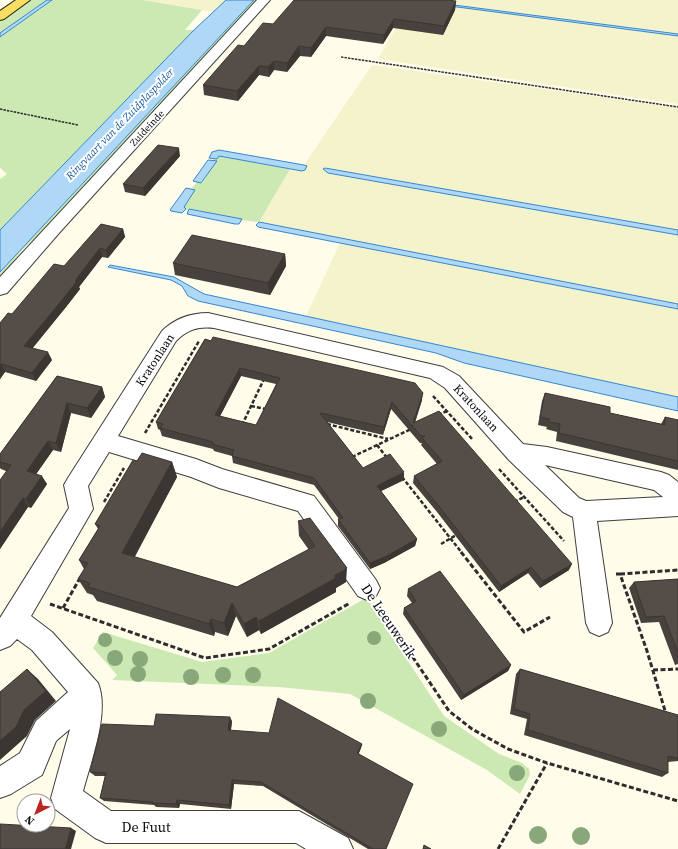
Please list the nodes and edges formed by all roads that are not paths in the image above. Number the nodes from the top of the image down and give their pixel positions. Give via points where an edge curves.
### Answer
1 (24, 0) edge
2 (264, 0) edge
3 (0, 16) edge
4 (0, 289) edge
5 (103, 441) junction
6 (517, 453) junction
7 (678, 495) edge
8 (678, 506) edge
9 (584, 511) junction
10 (367, 588) road end
11 (600, 623) dead end
12 (7, 629) edge
13 (88, 693) junction
14 (0, 783) edge
15 (337, 849) edge

1 - 3 main road
2 - 4 street, Zuideinde
5 - 6 street, Kratonlaan via 172,332 186,324 209,320 436,372 452,382
5 - 10 street, De Leeuwerik via 306,503
5 - 12 street, Kratonlaan via 76,485 81,509
6 - 7 street via 547,456 661,482
6 - 9 street, Kratonlaan via 571,505
8 - 9 street
9 - 11 street
12 - 13 street via 42,641
13 - 14 street via 46,731 31,764
13 - 15 street, De Fuut via 88,715 66,798 106,827 299,827

